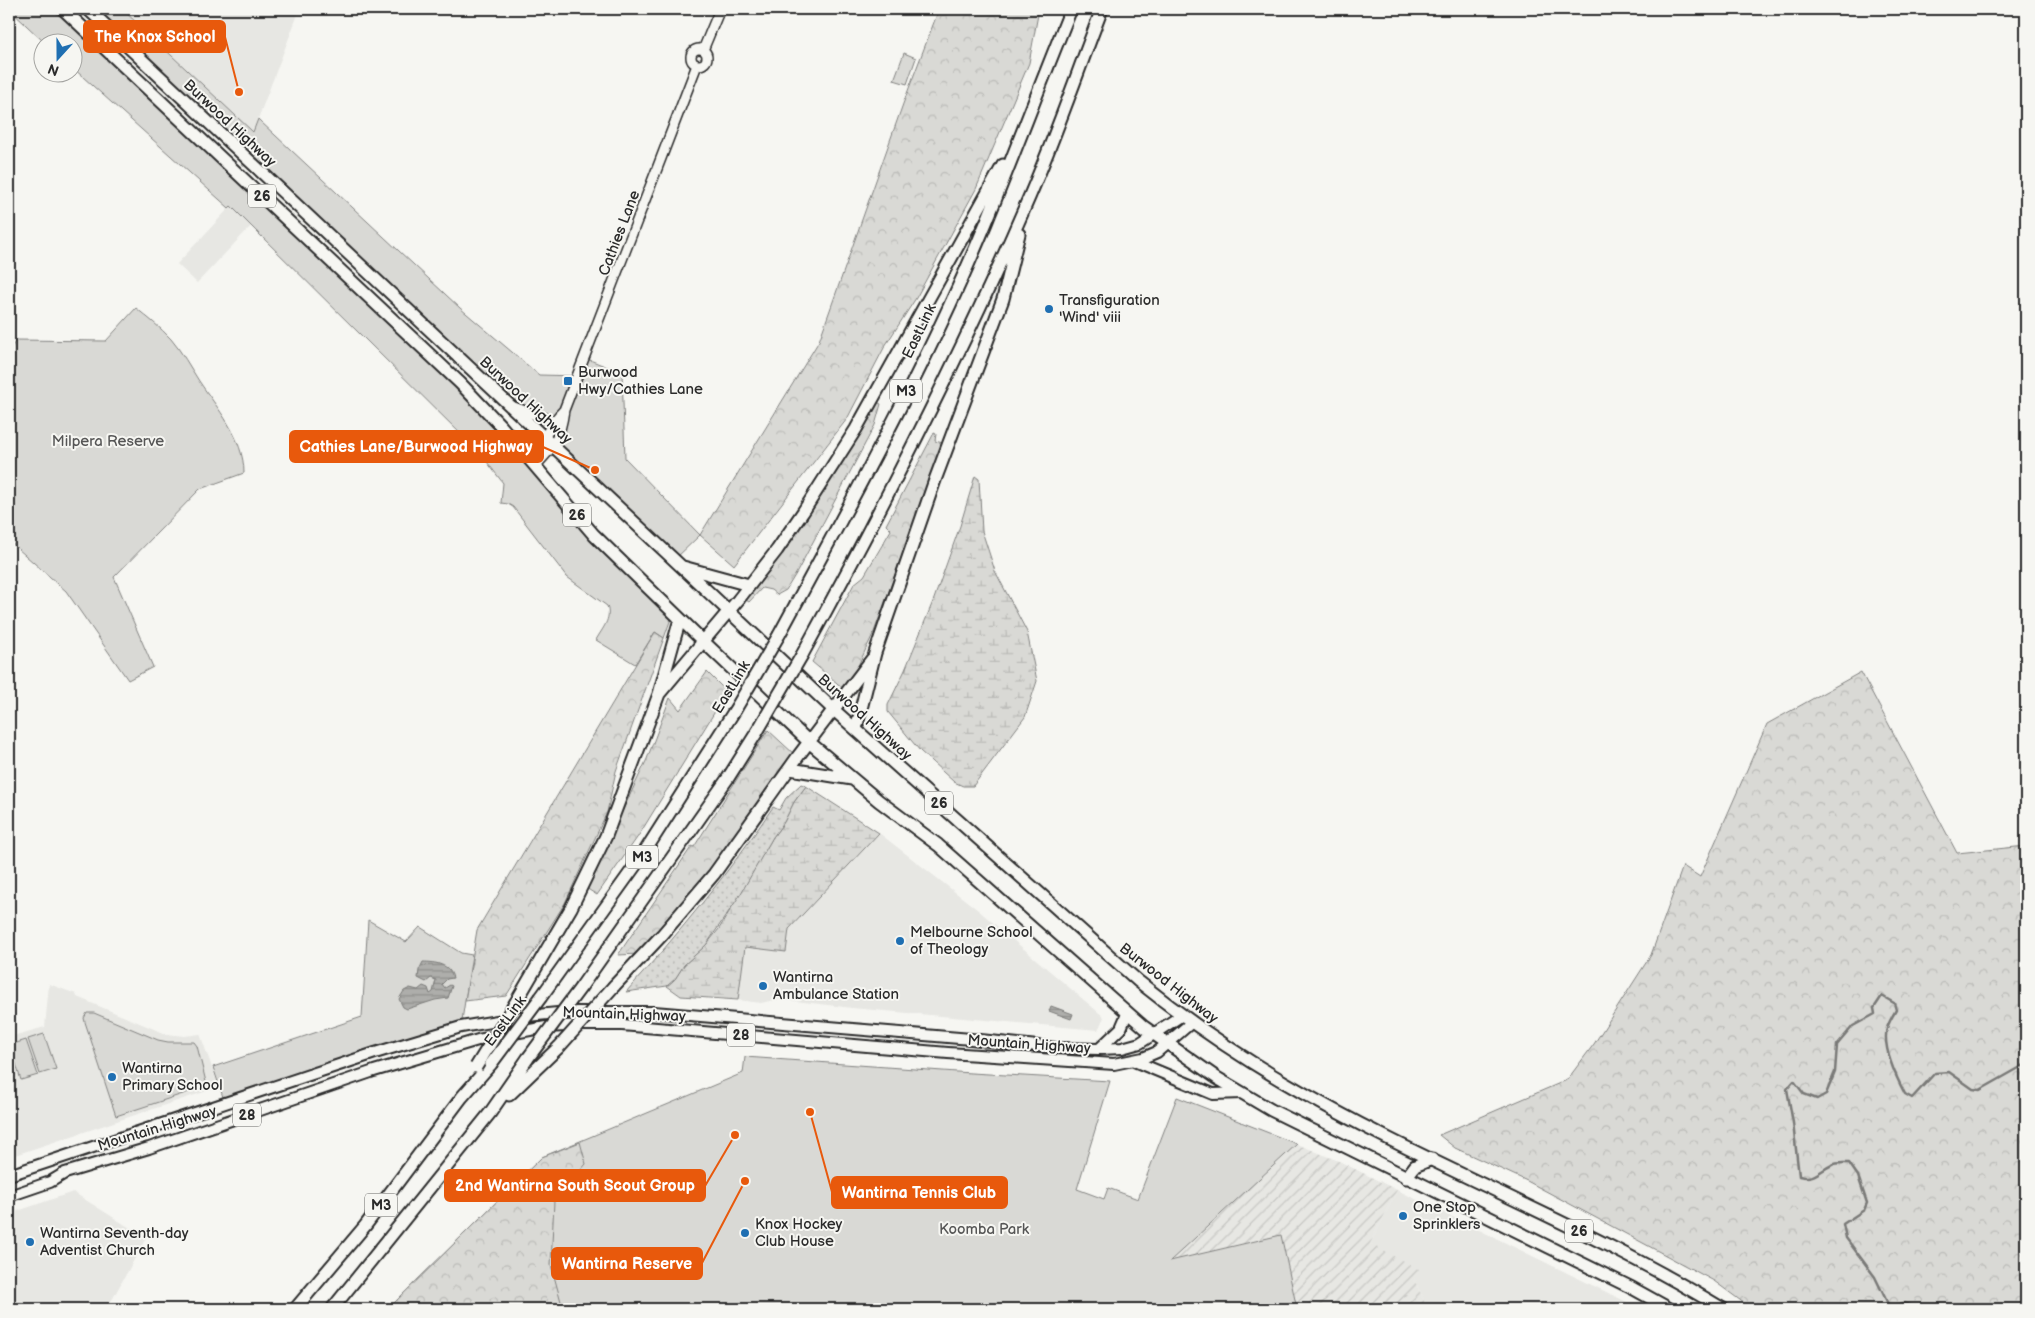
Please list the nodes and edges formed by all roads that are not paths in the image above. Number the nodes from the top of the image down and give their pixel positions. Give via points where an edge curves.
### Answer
1 (64, 9) edge
2 (88, 9) edge
3 (720, 9) edge
4 (1071, 9) edge
5 (1102, 9) edge
6 (1018, 140) junction
7 (1025, 208) junction
8 (471, 369) junction
9 (460, 383) junction
10 (509, 405) junction
11 (564, 410) junction
12 (553, 421) junction
13 (543, 437) junction
14 (554, 447) junction
15 (535, 466) junction
16 (680, 566) junction
17 (749, 585) junction
18 (728, 611) junction
19 (680, 619) junction
20 (704, 642) junction
21 (875, 653) junction
22 (660, 694) junction
23 (834, 710) junction
24 (856, 729) junction
25 (809, 742) junction
26 (790, 769) junction
27 (853, 779) junction
28 (1128, 1014) junction
29 (1187, 1019) junction
30 (1154, 1035) junction
31 (950, 1037) junction
32 (1167, 1045) junction
33 (1099, 1049) junction
34 (375, 1053) junction
35 (948, 1053) junction
36 (1134, 1061) junction
37 (374, 1071) junction
38 (1242, 1093) junction
39 (462, 1097) junction
40 (235, 1100) junction
41 (490, 1113) junction
42 (241, 1117) junction
43 (1432, 1159) junction
44 (9, 1176) edge
45 (1406, 1178) junction
46 (9, 1196) edge
47 (295, 1309) edge
48 (332, 1309) edge
49 (1670, 1309) edge
50 (1724, 1309) edge

1 - 9 highway, Burwood Highway / 26
2 - 8 highway, Burwood Highway / 26
3 - 11 street, Cathies Lane via 703,50 696,50 692,55 692,60 698,65
4 - 6 highway, EastLink / M3
5 - 7 highway, M3
6 - 17 highway via 856,429 803,512
6 - 39 highway, EastLink / M3, bridge via 986,223 922,360 779,635 640,859 542,997
7 - 21 highway via 1002,299
7 - 41 highway, M3, bridge via 917,438 867,536 757,732 728,778
8 - 9 highway
8 - 10 highway, Burwood Highway / 26
9 - 15 highway, Burwood Highway / 26
10 - 12 street
10 - 13 highway, Burwood Highway / 26
11 - 12 street, Cathies Lane
11 - 14 street, Cathies Lane
12 - 13 street, Cathies Lane
13 - 14 highway, Burwood Highway / 26
13 - 15 street, Cathies Lane
14 - 15 street, Cathies Lane
14 - 16 highway, Burwood Highway / 26
15 - 19 highway, Burwood Highway / 26 via 594,536
16 - 17 highway
16 - 18 highway, Burwood Highway / 26
17 - 18 highway
18 - 20 highway
18 - 23 highway, Burwood Highway / 26
19 - 20 highway, Burwood Highway / 26
19 - 22 highway
20 - 22 highway
20 - 25 highway, Burwood Highway / 26
21 - 23 highway
21 - 24 highway
22 - 39 highway, bridge via 606,836 571,908 476,1067
23 - 24 highway, Burwood Highway / 26
23 - 25 highway
24 - 29 highway, Burwood Highway / 26 via 1138,981
25 - 26 highway
25 - 27 highway, Burwood Highway / 26
26 - 27 highway
26 - 41 highway, bridge via 714,874 662,935 559,1047
27 - 28 highway, Burwood Highway / 26 via 945,851
28 - 30 highway, Burwood Highway / 26
28 - 33 main road via 1121,1028
29 - 30 main road, Mountain Highway / 28
29 - 32 main road, Mountain Highway / 28
29 - 43 highway, Burwood Highway / 26 via 1283,1082
30 - 32 highway, Burwood Highway / 26
30 - 33 main road, Mountain Highway / 28 via 1128,1047
31 - 33 main road, Mountain Highway / 28
31 - 34 main road, Mountain Highway / 28 via 695,1014 600,1011 527,1016 476,1024
31 - 35 main road
32 - 36 main road, Mountain Highway / 28 via 1148,1057
32 - 38 highway, Burwood Highway / 26
34 - 37 main road
34 - 40 main road, Mountain Highway / 28
35 - 36 main road, Mountain Highway / 28 via 1097,1064
35 - 37 main road, Mountain Highway / 28 via 585,1025 499,1034
36 - 38 main road via 1213,1094
37 - 42 main road, Mountain Highway / 28
38 - 45 highway, Burwood Highway / 26
39 - 47 highway, EastLink / M3 via 365,1226
40 - 42 main road
40 - 44 main road, Mountain Highway / 28
41 - 48 highway, M3
42 - 46 main road, Mountain Highway / 28 via 65,1173 50,1182
43 - 45 highway via 1415,1166
43 - 50 highway, Burwood Highway / 26 via 1600,1241
45 - 49 highway, Burwood Highway / 26 via 1589,1266

